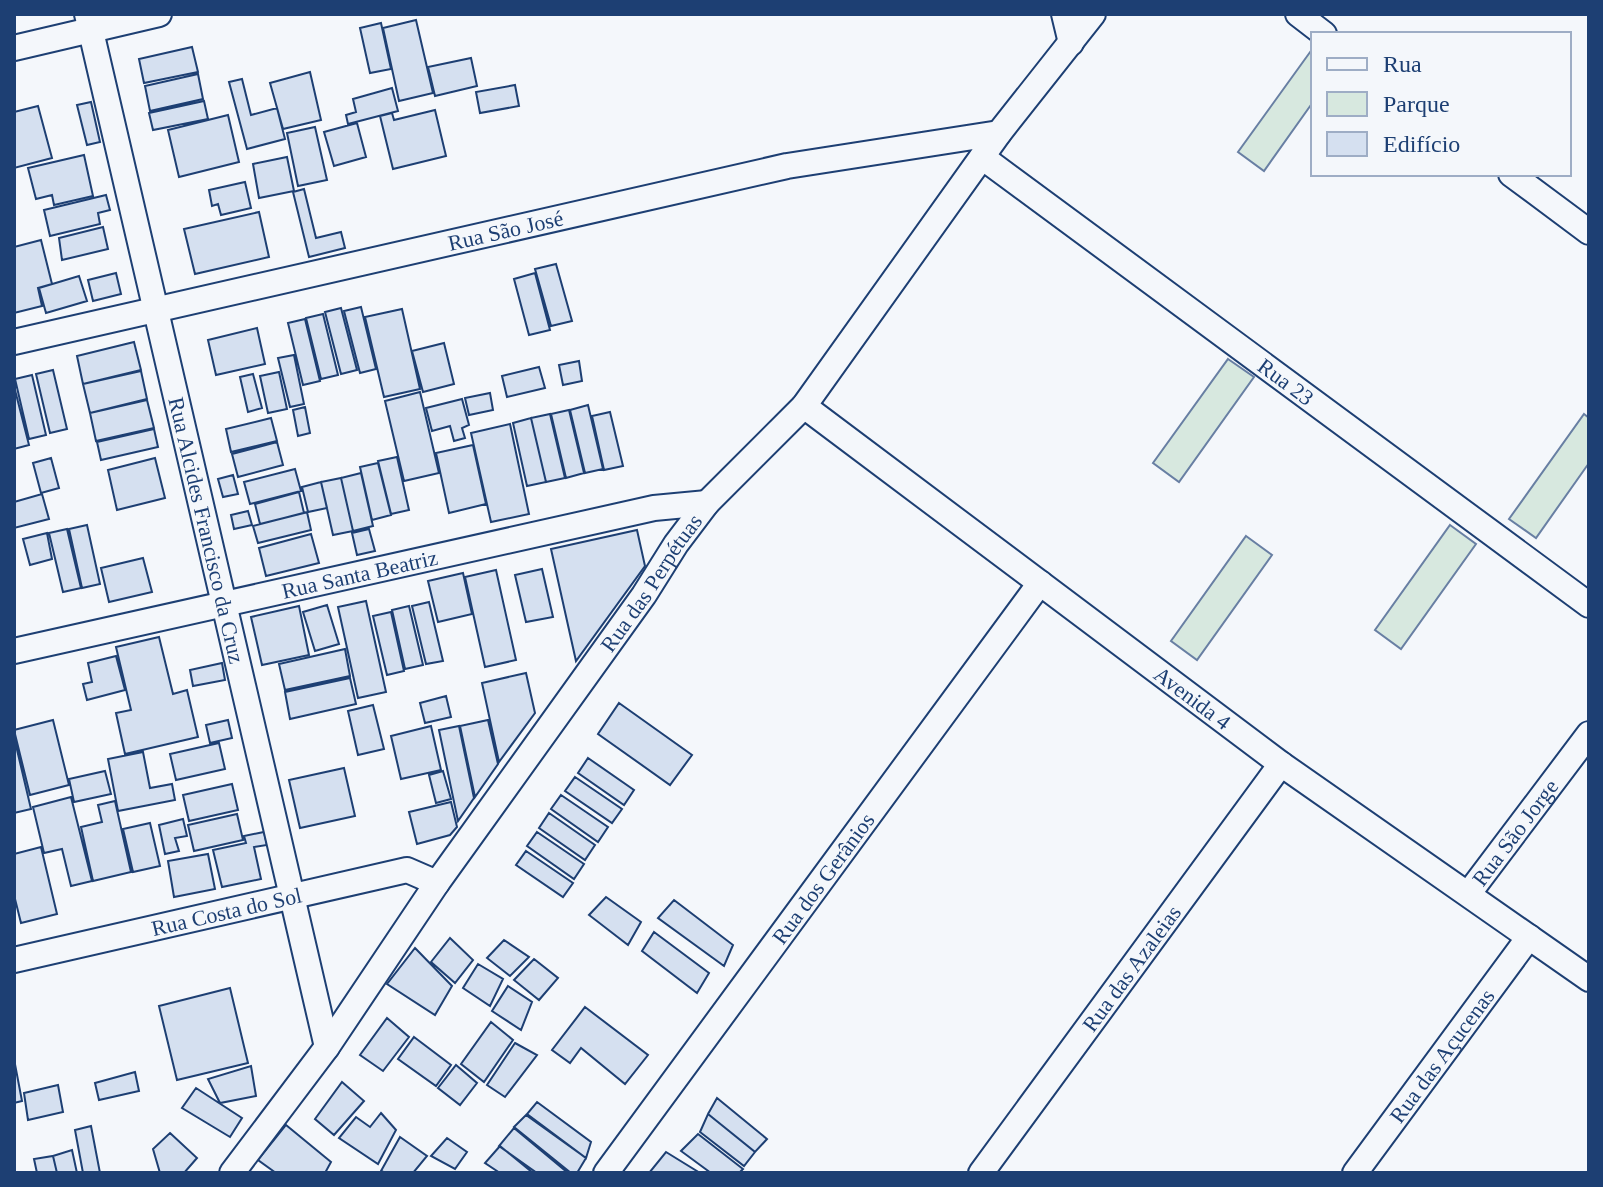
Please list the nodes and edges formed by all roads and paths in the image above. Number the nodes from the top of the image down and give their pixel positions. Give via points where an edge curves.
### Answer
1 (159, 14) edge
2 (1064, 14) edge
3 (1093, 14) edge
4 (1298, 14) edge
5 (88, 22) edge
6 (1321, 32) edge
7 (1071, 43) junction
8 (14, 48) edge
9 (999, 133) junction
10 (982, 157) junction
11 (1514, 176) edge
12 (1589, 232) edge
13 (156, 309) junction
14 (14, 342) edge
15 (804, 406) junction
16 (707, 503) junction
17 (1040, 583) junction
18 (224, 603) junction
19 (1589, 605) edge
20 (14, 651) edge
21 (1589, 734) edge
22 (1281, 764) junction
23 (437, 883) junction
24 (1469, 893) junction
25 (293, 896) junction
26 (1529, 937) junction
27 (14, 960) edge
28 (1589, 979) edge
29 (327, 1047) junction
30 (232, 1173) edge
31 (606, 1173) edge
32 (981, 1173) edge
33 (1355, 1173) edge

1 - 5 street
2 - 7 street
3 - 7 street, Rua das Perpétuas
4 - 6 street
5 - 8 street
5 - 13 street, Rua Alcides Francisco da Cruz
7 - 9 street, Rua das Perpétuas
9 - 10 street, Rua das Perpétuas
9 - 13 street, Rua São José via 787,166
10 - 15 street, Rua das Perpétuas
10 - 19 street, Rua 23
11 - 12 street
13 - 14 street, Rua São José
13 - 18 street, Rua Alcides Francisco da Cruz
15 - 16 street, Rua das Perpétuas
15 - 17 street, Avenida 4
16 - 18 street, Rua Santa Beatriz via 654,508
16 - 23 street, Rua das Perpétuas
17 - 22 street, Avenida 4
17 - 31 street, Rua dos Gerânios
18 - 20 street, Rua Santa Beatriz
18 - 25 street, Rua Alcides Francisco da Cruz
21 - 24 street, Rua São Jorge
22 - 24 street, Avenida 4
22 - 32 street, Rua das Azaleias
23 - 25 street, Rua Costa do Sol via 407,870
23 - 29 street, Rua das Perpétuas
24 - 26 street, Avenida 4
25 - 27 street, Rua Costa do Sol
25 - 29 street, Rua Alcides Francisco da Cruz
26 - 28 street, Avenida 4
26 - 33 street, Rua das Açucenas
29 - 30 street, Rua das Perpétuas

